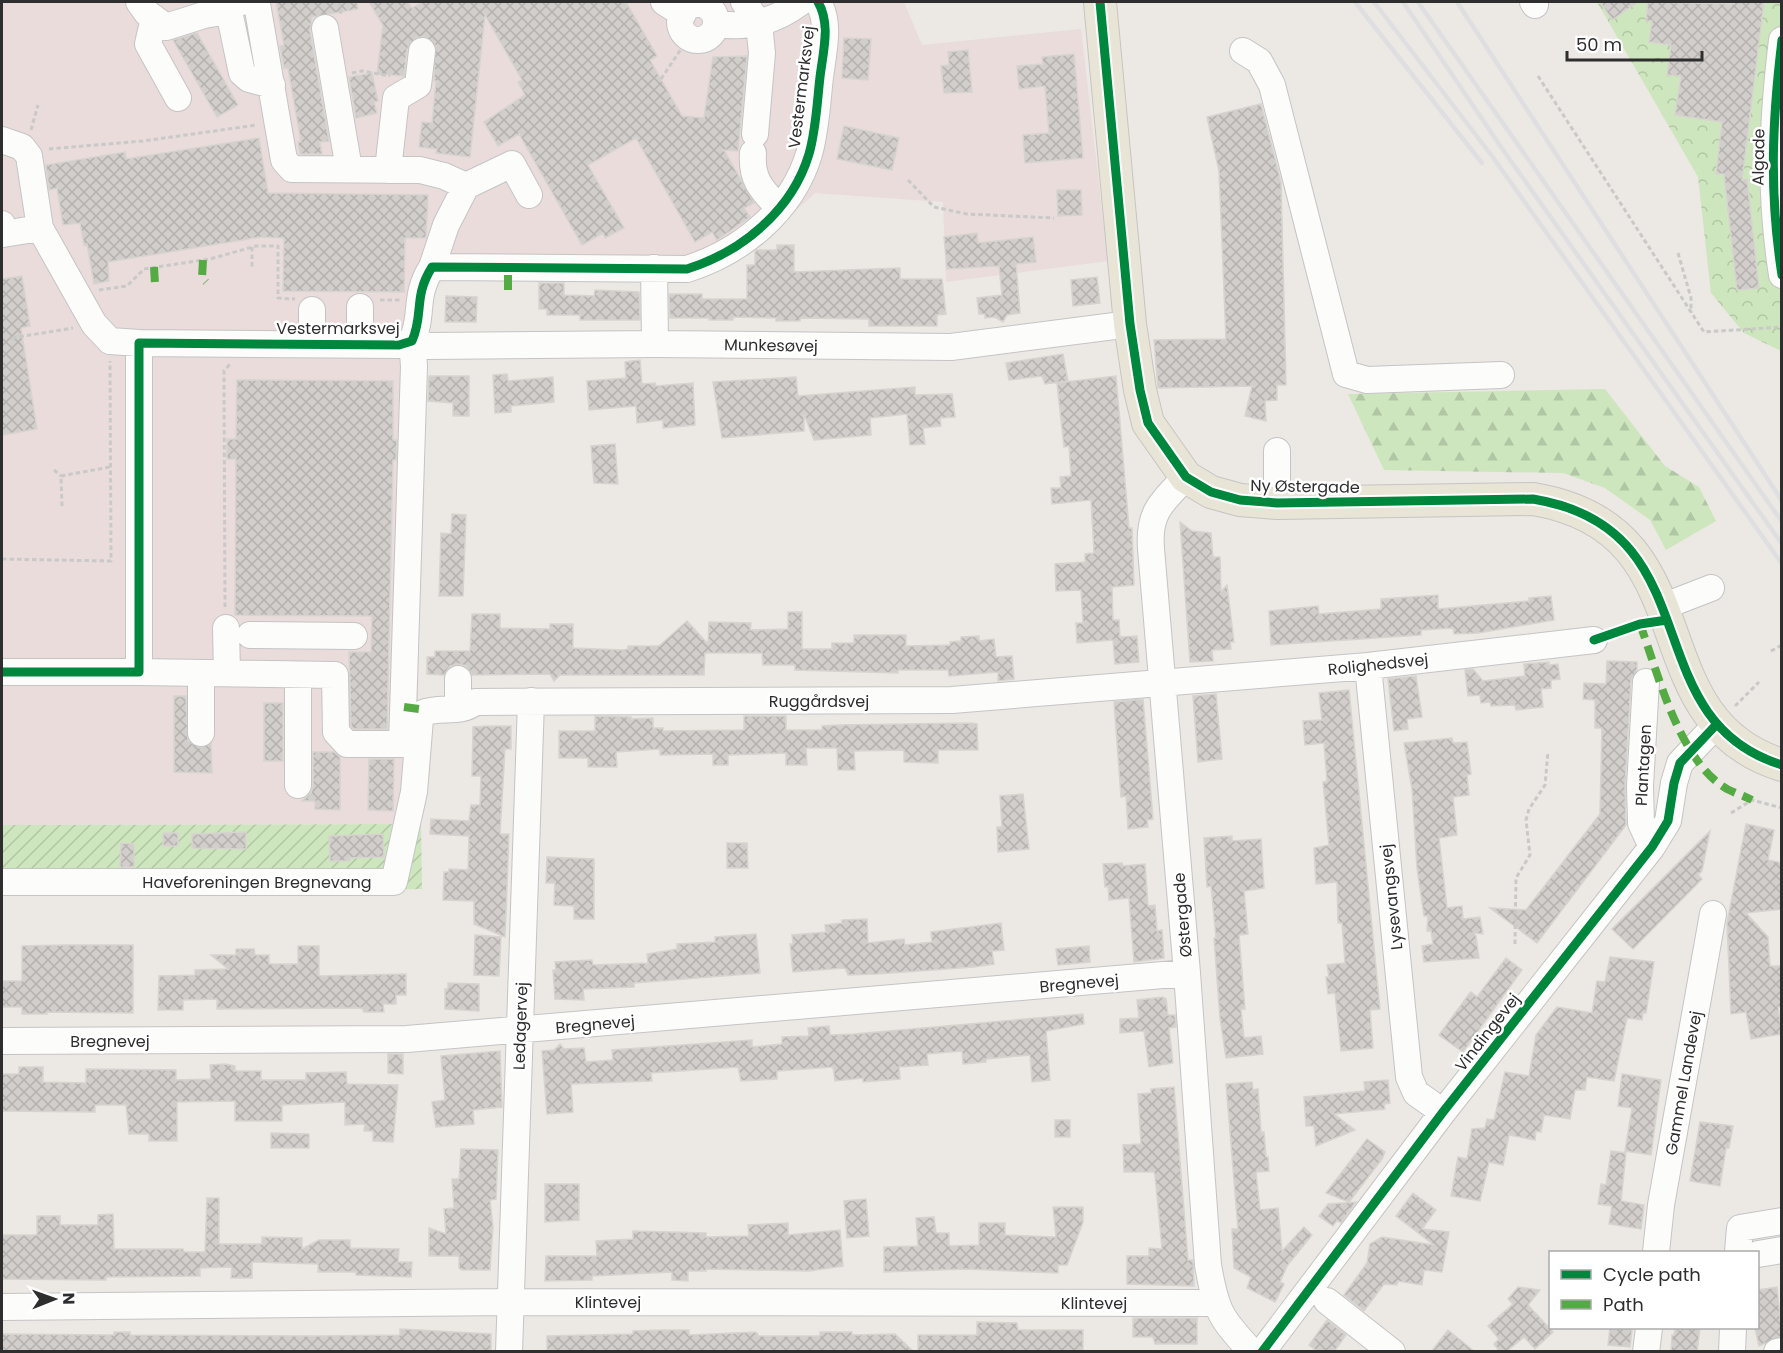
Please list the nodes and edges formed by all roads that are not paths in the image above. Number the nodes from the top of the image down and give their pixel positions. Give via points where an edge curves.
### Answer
1 (744, 2) edge
2 (801, 2) edge
3 (818, 2) edge
4 (1100, 2) edge
5 (240, 5) edge
6 (147, 10) edge
7 (678, 18) edge
8 (759, 24) junction
9 (325, 28) dead end
10 (1782, 40) edge
11 (422, 51) dead end
12 (1243, 51) dead end
13 (178, 98) dead end
14 (2, 141) edge
15 (349, 170) junction
16 (388, 170) junction
17 (466, 186) junction
18 (529, 195) dead end
19 (779, 208) junction
20 (2, 224) edge
21 (40, 228) junction
22 (432, 267) junction
23 (654, 268) junction
24 (1782, 275) edge
25 (366, 303) road end
26 (306, 304) road end
27 (1130, 324) junction
28 (412, 341) junction
29 (139, 343) junction
30 (312, 344) junction
31 (360, 344) junction
32 (655, 344) junction
33 (1501, 375) dead end
34 (1277, 451) dead end
35 (1186, 477) junction
36 (1277, 502) junction
37 (1711, 588) dead end
38 (1662, 607) junction
39 (308, 636) junction
40 (354, 636) dead end
41 (1594, 640) dead end
42 (1368, 666) junction
43 (2, 672) edge
44 (139, 672) junction
45 (201, 673) junction
46 (227, 673) junction
47 (303, 675) junction
48 (1162, 682) junction
49 (1646, 682) dead end
50 (464, 693) joint
51 (531, 701) junction
52 (1716, 725) junction
53 (201, 733) dead end
54 (1782, 765) edge
55 (298, 785) dead end
56 (1652, 847) junction
57 (2, 882) edge
58 (1713, 914) dead end
59 (1187, 973) junction
60 (520, 1030) junction
61 (2, 1041) edge
62 (1443, 1112) junction
63 (1782, 1221) edge
64 (1782, 1250) edge
65 (1656, 1251) edge
66 (1738, 1251) edge
67 (1759, 1254) edge
68 (1327, 1301) dead end
69 (511, 1302) junction
70 (1215, 1303) junction
71 (2, 1307) edge
72 (1649, 1329) edge
73 (1733, 1329) edge
74 (1782, 1351) edge
75 (509, 1352) edge
76 (1252, 1352) edge
77 (1262, 1352) edge
78 (1392, 1352) edge
79 (1646, 1352) edge
80 (1732, 1352) edge
81 (1777, 1352) edge

1 - 8 street
2 - 8 street
3 - 19 street, Vestermarksvej via 825,20 825,37 814,129 799,179
4 - 27 main road, Ny Østergade
5 - 6 street via 166,27
5 - 15 street via 242,73 272,86 284,160 292,169
6 - 13 street via 148,44
7 - 8 street via 698,40 708,37 716,24
8 - 19 street via 762,53 752,167 757,185
9 - 15 street
10 - 24 street, Algade via 1773,113 1772,182
11 - 16 street via 418,85 396,98
12 - 33 street via 1259,61 1272,85 1346,374 1367,380
14 - 21 street via 22,147 29,156
15 - 16 street
16 - 17 street via 431,172
17 - 18 street via 512,164
17 - 22 street, Vestermarksvej via 446,225
19 - 23 street, Vestermarksvej via 735,249 711,261 687,268
20 - 21 street via 3,234
21 - 29 street, Vestermarksvej via 102,333
22 - 23 street, Vestermarksvej
22 - 28 street, Vestermarksvej via 418,300 418,329
23 - 32 street
25 - 31 street
26 - 30 street
27 - 32 street, Munkesøvej via 951,347
27 - 35 main road, Ny Østergade via 1148,423
28 - 31 street, Vestermarksvej via 399,345
28 - 32 street, Munkesøvej via 429,346
28 - 47 street, Vestermarksvej via 402,744 347,744 336,732 335,675
29 - 30 street, Vestermarksvej
29 - 44 street
30 - 31 street, Vestermarksvej
34 - 36 street
35 - 36 main road, Ny Østergade via 1211,492 1240,500
35 - 48 street, Østergade via 1160,503 1151,520
36 - 38 main road, Ny Østergade via 1533,499 1559,503 1605,525 1624,541 1641,560
37 - 38 street
38 - 52 main road, Ny Østergade via 1686,674
39 - 40 street
39 - 46 street via 238,631
39 - 47 street
41 - 42 street, Rolighedsvej
42 - 48 street, Rolighedsvej
42 - 62 street, Lysevangsvej via 1409,1077 1416,1093
43 - 44 street, Vestermarksvej
44 - 45 street, Vestermarksvej
45 - 46 street, Vestermarksvej
45 - 53 street
46 - 47 street, Vestermarksvej
47 - 55 street
48 - 51 street, Ruggårdsvej via 952,700
48 - 59 street, Østergade
49 - 56 street, Plantagen via 1641,823
50 - 51 street, Ruggårdsvej
50 - 57 street, Haveforeningen Bregnevang via 467,709 430,710 420,718 414,792 394,882
51 - 60 street, Ledagervej
52 - 54 main road, Ny Østergade via 1738,745
52 - 56 street, Vindingevej via 1680,763 1668,821
56 - 62 street, Vindingevej
58 - 65 street, Gammel Landevej
59 - 60 street, Bregnevej
59 - 70 street, Østergade via 1208,1265
60 - 61 street, Bregnevej via 407,1039
60 - 69 street, Ledagervej
62 - 77 street, Vindingevej
63 - 66 street via 1740,1228
64 - 67 street
68 - 78 street
69 - 70 street, Klintevej
69 - 71 street, Klintevej
69 - 75 street, Ledagervej
70 - 76 street, Østergade via 1228,1327
72 - 79 street
73 - 80 street
74 - 81 street

